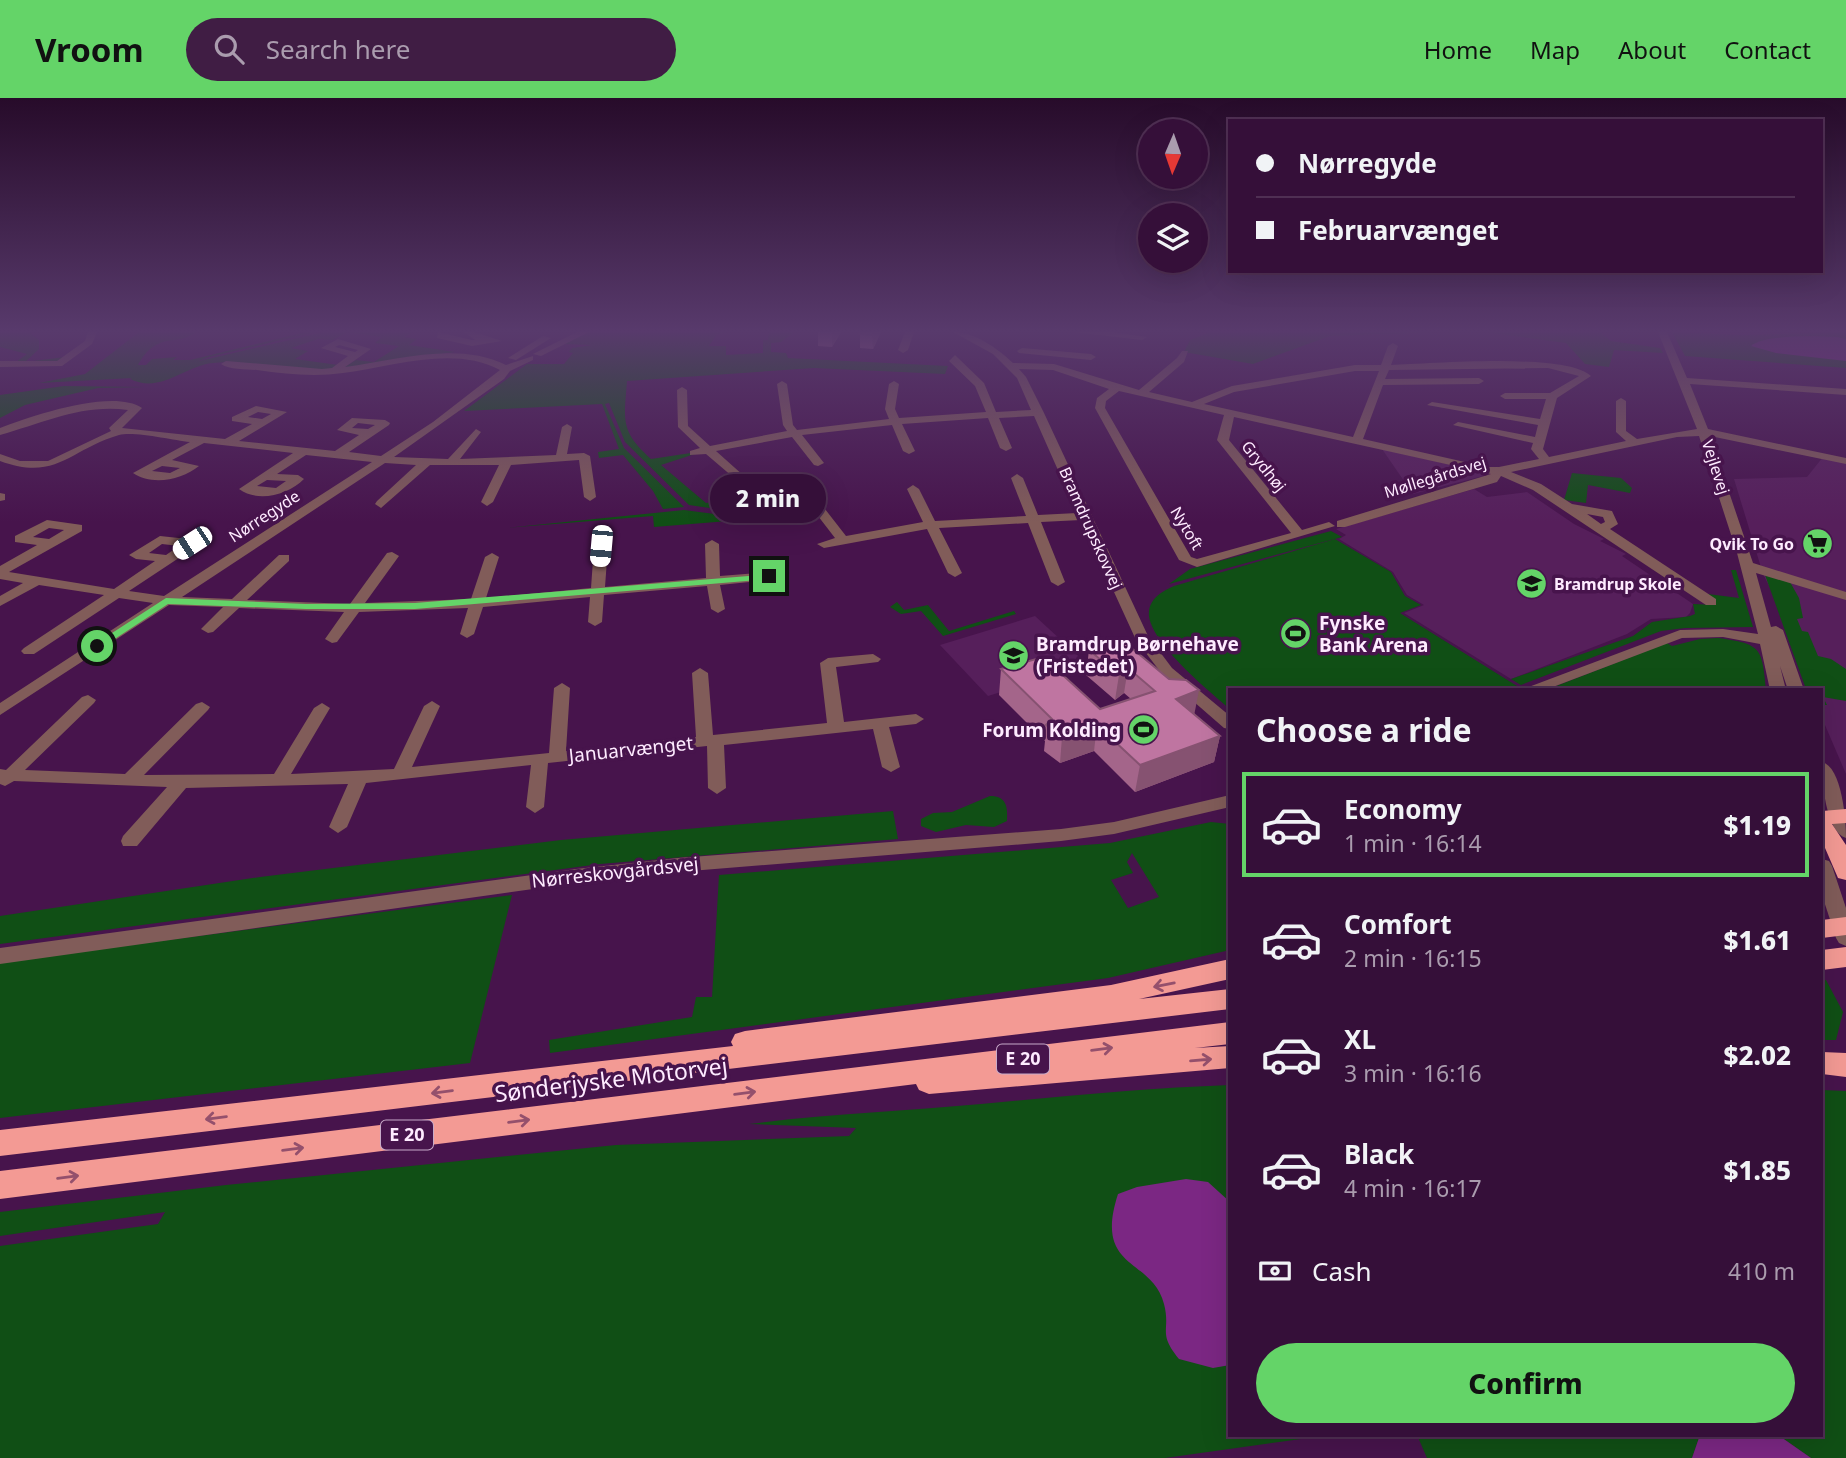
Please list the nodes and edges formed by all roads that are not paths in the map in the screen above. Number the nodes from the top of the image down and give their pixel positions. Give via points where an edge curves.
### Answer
1 (477, 395) edge
2 (682, 395) edge
3 (784, 395) edge
4 (892, 395) edge
5 (986, 395) edge
6 (1031, 395) edge
7 (1107, 395) edge
8 (1152, 395) edge
9 (1216, 395) edge
10 (1375, 395) edge
11 (1690, 395) edge
12 (1505, 396) dead end
13 (1552, 396) joint
14 (1621, 401) dead end
15 (1193, 405) junction
16 (1432, 405) dead end
17 (1039, 413) junction
18 (1230, 413) junction
19 (994, 414) junction
20 (895, 420) junction
21 (264, 422) dead end
22 (1544, 423) junction
23 (1458, 425) dead end
24 (567, 428) dead end
25 (119, 431) junction
26 (0, 432) edge
27 (476, 432) dead end
28 (793, 432) junction
29 (1705, 432) junction
30 (370, 433) dead end
31 (202, 440) junction
32 (1357, 441) junction
33 (1538, 441) junction
34 (229, 442) junction
35 (1635, 443) junction
36 (1006, 448) dead end
37 (709, 449) junction
38 (1846, 449) edge
39 (302, 452) junction
40 (909, 452) dead end
41 (694, 453) dead end
42 (337, 455) junction
43 (0, 457) edge
44 (1832, 457) junction
45 (561, 458) junction
46 (382, 460) junction
47 (1545, 460) junction
48 (1846, 461) edge
49 (160, 462) dead end
50 (426, 463) junction
51 (450, 463) junction
52 (507, 463) junction
53 (818, 463) dead end
54 (1499, 471) junction
55 (265, 476) dead end
56 (1017, 478) dead end
57 (740, 479) dead end
58 (913, 489) dead end
59 (590, 497) dead end
60 (487, 502) dead end
61 (814, 503) dead end
62 (381, 504) dead end
63 (1086, 516) junction
64 (1034, 519) junction
65 (929, 525) junction
66 (1335, 525) joint
67 (1299, 534) junction
68 (842, 539) junction
69 (51, 543) dead end
70 (712, 544) dead end
71 (824, 544) dead end
72 (601, 546) dead end
73 (393, 556) dead end
74 (492, 557) dead end
75 (284, 558) dead end
76 (168, 559) dead end
77 (1749, 570) junction
78 (0, 573) edge
79 (955, 573) dead end
80 (769, 576) dead end
81 (36, 581) junction
82 (713, 582) junction
83 (1058, 582) dead end
84 (118, 592) junction
85 (597, 592) junction
86 (1846, 596) edge
87 (166, 601) junction
88 (0, 602) edge
89 (1711, 602) dead end
90 (475, 603) junction
91 (234, 605) junction
92 (355, 608) junction
93 (718, 609) dead end
94 (595, 622) dead end
95 (208, 629) dead end
96 (467, 635) dead end
97 (332, 639) dead end
98 (1774, 641) junction
99 (29, 651) dead end
100 (873, 659) dead end
101 (699, 673) dead end
102 (562, 688) dead end
103 (1534, 688) edge
104 (1778, 688) edge
105 (1795, 688) edge
106 (88, 700) dead end
107 (432, 706) dead end
108 (202, 707) dead end
109 (322, 708) dead end
110 (0, 710) edge
111 (916, 719) dead end
112 (1228, 722) edge
113 (880, 723) junction
114 (836, 727) junction
115 (710, 740) junction
116 (548, 758) junction
117 (891, 767) dead end
118 (1823, 771) edge
119 (400, 775) junction
120 (3, 778) edge
121 (359, 778) junction
122 (129, 780) junction
123 (279, 780) junction
124 (181, 782) junction
125 (717, 788) dead end
126 (1228, 801) edge
127 (535, 807) dead end
128 (1835, 821) edge
129 (338, 827) dead end
130 (130, 841) dead end
131 (1832, 874) edge
132 (1846, 926) edge
133 (1823, 929) edge
134 (1846, 938) edge
135 (0, 956) edge
136 (1846, 957) edge
137 (1823, 960) edge
138 (1228, 969) edge
139 (1228, 999) edge
140 (1228, 1033) edge
141 (1228, 1057) edge
142 (1823, 1063) edge
143 (1846, 1065) edge
144 (631, 1070) junction
145 (815, 1084) junction
146 (0, 1143) edge
147 (0, 1185) edge

1 - 46 street, Nørregyde
2 - 37 street via 683,427
3 - 28 street
4 - 20 street via 890,409
5 - 19 street
6 - 17 street, Bramdrupskovvej
7 - 67 street, Nytoft via 1100,408 1186,561 1197,563
8 - 15 street
9 - 15 street
10 - 32 street
11 - 29 street, Vejlevej
12 - 13 street
13 - 22 street
14 - 35 street via 1621,432
15 - 18 street
16 - 22 street
17 - 19 street
17 - 63 street, Bramdrupskovvej
18 - 32 street
18 - 67 street, Grydhøj via 1223,440
19 - 20 street
19 - 36 street
20 - 28 street
20 - 40 street
21 - 34 street
22 - 33 street
23 - 33 street
24 - 45 street
25 - 26 street via 116,425 137,408 69,407
25 - 31 street
25 - 43 street via 50,464 19,464
27 - 51 street
28 - 37 street
28 - 53 street
29 - 35 street
29 - 44 street
29 - 77 street, Vejlevej
30 - 42 street
31 - 34 street
31 - 49 street
32 - 54 street
33 - 47 street via 1537,449
34 - 39 street
35 - 47 street
37 - 41 street
37 - 57 street
38 - 44 street
39 - 42 street
39 - 55 street
42 - 46 street
44 - 48 street
45 - 52 street
45 - 59 street via 584,456
46 - 50 street
46 - 87 street, Nørregyde
47 - 54 street
50 - 51 street
50 - 62 street
51 - 52 street
52 - 60 street
54 - 66 street, Møllegårdsvej via 1493,478
54 - 89 street, Møllegårdsvej via 1528,482
56 - 64 street
58 - 65 street
61 - 68 street
63 - 64 street
63 - 112 street, Bramdrupskovvej via 1150,652
64 - 65 street
64 - 83 street
65 - 68 street
65 - 79 street
66 - 67 street, Nytoft
68 - 71 street
69 - 78 street
70 - 82 street
72 - 85 street
73 - 92 street
74 - 90 street
75 - 91 street
76 - 84 street
77 - 86 street
77 - 98 street, Vejlevej
78 - 81 street
80 - 82 street
81 - 84 street
81 - 88 street
82 - 85 street
82 - 93 street
84 - 87 street
84 - 99 street
85 - 90 street
85 - 94 street
87 - 91 street
87 - 110 street, Nørregyde
90 - 92 street
90 - 96 street
91 - 92 street
91 - 95 street
92 - 97 street
98 - 103 street via 1713,632 1669,636
98 - 104 street, Vejlevej
98 - 105 street, Vejlevej
100 - 114 street via 828,663
101 - 115 street, Januarvænget
102 - 116 street, Januarvænget
106 - 120 street, Januarvænget
107 - 119 street
108 - 122 street
109 - 123 street
111 - 113 street, Januarvænget
113 - 114 street, Januarvænget
113 - 117 street
114 - 115 street, Januarvænget
115 - 116 street, Januarvænget
115 - 125 street, Januarvænget
116 - 119 street, Januarvænget
116 - 127 street, Januarvænget
118 - 128 street
119 - 121 street, Januarvænget
120 - 122 street, Januarvænget
121 - 123 street, Januarvænget
121 - 129 street
122 - 124 street, Januarvænget
123 - 124 street, Januarvænget
124 - 130 street
126 - 135 street, Nørreskovgårdsvej via 1114,828 1060,835 576,876
128 - 131 highway
131 - 134 street
132 - 133 highway
136 - 137 highway
138 -> 144 highway via 1111,995 748,1042
139 - 144 highway, Sønderjyske Motorvej / E 20
145 -> 140 highway, Sønderjyske Motorvej / E 20
145 -> 141 highway via 952,1082
142 - 143 highway
144 -> 146 highway, Sønderjyske Motorvej / E 20
147 -> 145 highway, Sønderjyske Motorvej / E 20

